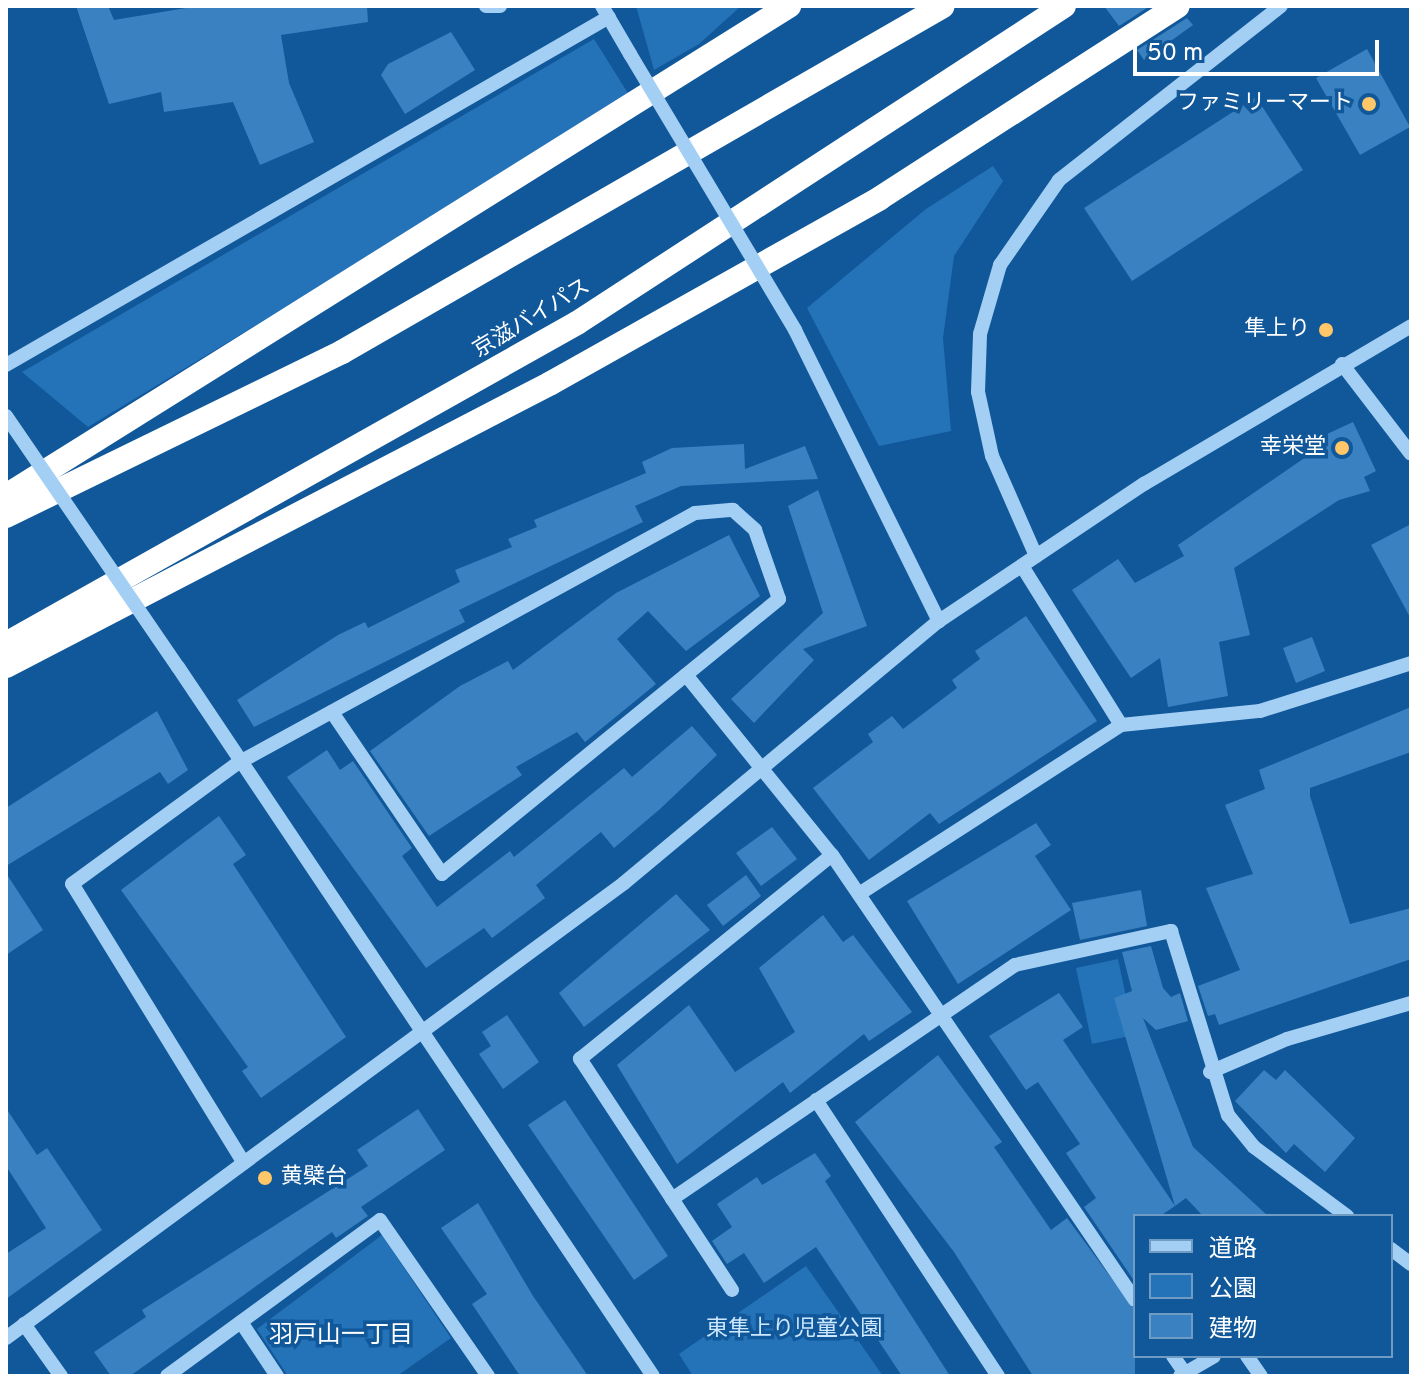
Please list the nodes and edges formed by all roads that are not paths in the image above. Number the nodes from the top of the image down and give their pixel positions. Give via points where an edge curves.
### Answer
1 (486, 6) edge
2 (500, 6) edge
3 (789, 6) edge
4 (943, 6) edge
5 (1064, 6) edge
6 (1178, 6) edge
7 (1281, 6) edge
8 (605, 12) edge
9 (1411, 326) edge
10 (1342, 364) junction
11 (6, 365) edge
12 (6, 416) edge
13 (1411, 454) edge
14 (6, 496) edge
15 (6, 516) edge
16 (1036, 556) junction
17 (1022, 566) junction
18 (939, 621) junction
19 (6, 644) edge
20 (1411, 663) edge
21 (6, 666) edge
22 (686, 675) junction
23 (332, 712) junction
24 (1121, 725) junction
25 (238, 763) junction
26 (763, 771) junction
27 (832, 855) junction
28 (859, 894) junction
29 (1411, 1003) edge
30 (941, 1014) junction
31 (421, 1033) junction
32 (1210, 1072) junction
33 (816, 1100) junction
34 (242, 1160) junction
35 (672, 1199) junction
36 (1344, 1214) edge
37 (1393, 1250) edge
38 (1411, 1264) edge
39 (732, 1290) dead end
40 (1133, 1297) edge
41 (241, 1322) junction
42 (13, 1329) edge
43 (1210, 1358) edge
44 (1248, 1358) edge
45 (1182, 1374) edge
46 (61, 1376) edge
47 (167, 1376) edge
48 (277, 1376) edge
49 (488, 1376) edge
50 (653, 1376) edge
51 (998, 1376) edge
52 (1261, 1376) edge

1 - 2 street
3 - 14 highway
4 - 15 highway via 342,352
5 - 19 highway, 京滋バイパス via 564,331
6 - 21 highway via 867,206 551,383
7 - 16 street via 1059,180 1000,265 980,334 978,392 992,456
8 - 11 street
8 - 18 street, bridge via 839,410 905,565
9 - 10 street
10 - 13 street
10 - 16 street
12 - 25 street, bridge
16 - 17 street
17 - 18 street
17 - 24 street
18 - 26 street
20 - 24 street via 1260,711
22 - 23 street via 442,874
22 - 23 street via 779,599 755,530 733,510 695,513
22 - 26 street
23 - 25 street
24 - 28 street
25 - 31 street
25 - 34 street via 72,884
26 - 27 street
26 - 31 street
27 - 28 street
27 - 35 street via 580,1059
28 - 30 street
29 - 32 street via 1287,1039
30 - 32 street via 1015,965 1171,931
30 - 33 street
30 - 40 street
31 - 34 street
31 - 50 street
32 - 36 street via 1228,1115 1254,1147
33 - 35 street
33 - 51 street
34 - 42 street
35 - 39 street
37 - 38 street
41 - 47 street
41 - 48 street
41 - 49 street via 380,1220
42 - 46 street
43 - 45 street
44 - 52 street

